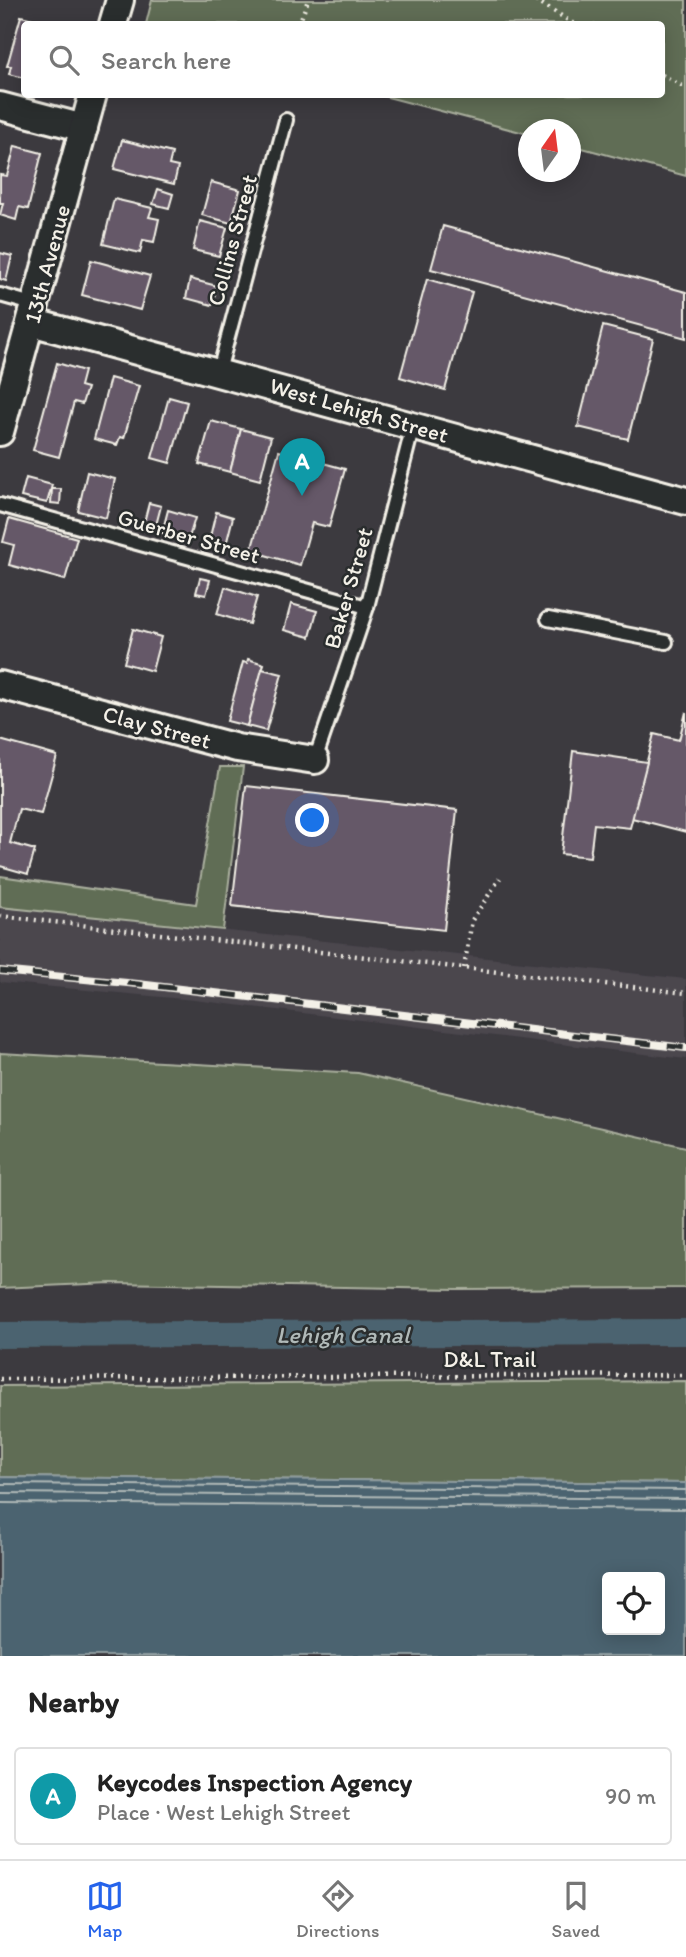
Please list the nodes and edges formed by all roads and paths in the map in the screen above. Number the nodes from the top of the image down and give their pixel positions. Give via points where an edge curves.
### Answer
1 (120, 0) edge
2 (308, 0) edge
3 (536, 0) edge
4 (114, 21) edge
5 (300, 21) edge
6 (569, 21) edge
7 (665, 77) edge
8 (686, 88) edge
9 (92, 98) edge
10 (0, 106) edge
11 (286, 120) dead end
12 (84, 128) junction
13 (0, 295) edge
14 (34, 313) junction
15 (219, 371) junction
16 (413, 426) junction
17 (0, 432) edge
18 (686, 501) edge
19 (0, 505) edge
20 (367, 607) junction
21 (548, 619) dead end
22 (666, 642) dead end
23 (0, 685) edge
24 (315, 760) joint
25 (500, 878) dead end
26 (0, 916) edge
27 (464, 968) junction
28 (686, 993) edge
29 (686, 1375) edge
30 (0, 1379) edge

1 - 4 street
2 - 5 path
3 - 6 path
7 - 8 path
9 - 12 street, 13th Avenue
10 - 12 street
11 - 15 lane, Collins Street
12 - 14 street, 13th Avenue
13 - 14 lane
14 - 15 street, West Lehigh Street
14 - 17 street, 13th Avenue
15 - 16 street, West Lehigh Street
16 - 18 street, West Lehigh Street
16 - 20 lane, Baker Street
19 - 20 lane, Guerber Street
20 - 24 lane, Baker Street
21 - 22 lane
23 - 24 street, Clay Street via 237,748
25 - 27 path via 472,920
26 - 27 path
27 - 28 path
29 - 30 path, D&L Trail

